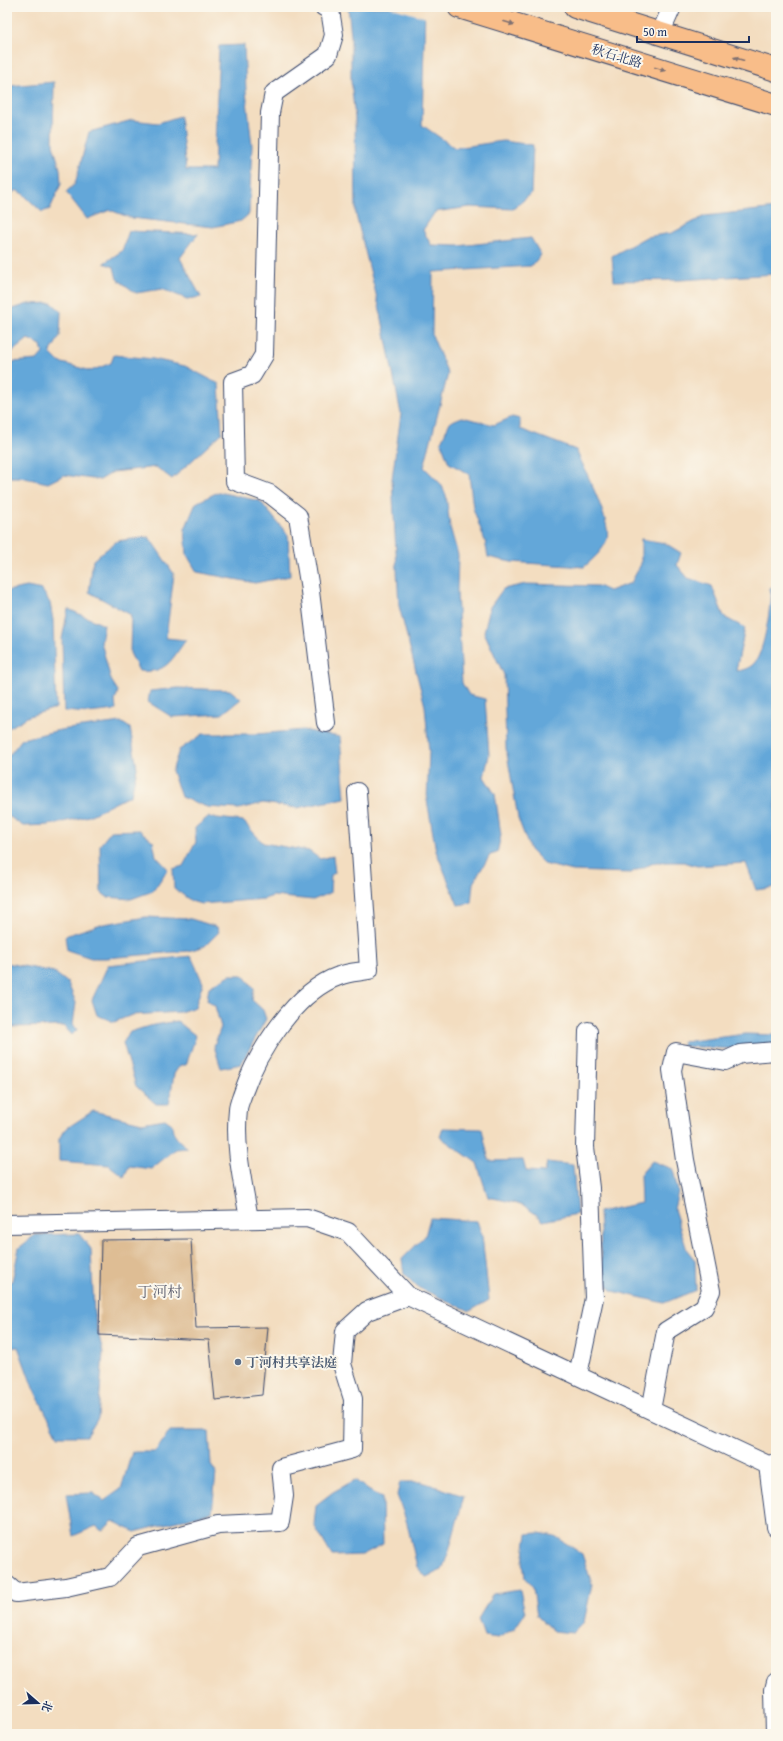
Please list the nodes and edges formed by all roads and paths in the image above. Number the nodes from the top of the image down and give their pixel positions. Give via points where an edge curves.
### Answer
1 (324, 7) edge
2 (459, 7) edge
3 (575, 7) edge
4 (672, 7) edge
5 (660, 34) junction
6 (776, 70) edge
7 (776, 105) edge
8 (326, 723) dead end
9 (357, 792) dead end
10 (588, 1030) dead end
11 (776, 1051) edge
12 (249, 1219) junction
13 (7, 1224) edge
14 (408, 1296) junction
15 (578, 1375) junction
16 (651, 1410) junction
17 (772, 1464) edge
18 (776, 1527) edge
19 (7, 1585) edge
20 (776, 1682) edge
21 (775, 1734) edge

1 - 8 street via 330,10 334,35 328,54 274,93 270,113 264,355 252,375 233,382 235,481 270,494 298,516
2 -> 7 main road, 秋石北路
3 - 5 main road
4 - 5 street
6 -> 5 main road
9 - 12 street via 369,970 338,976 314,989 288,1013 264,1048 248,1079 238,1109 237,1148
10 - 15 street via 585,1147 590,1188 594,1298
11 - 16 street via 740,1054 725,1061 676,1052 672,1070 685,1160 711,1291 704,1307 666,1331
12 - 13 street
12 - 14 street via 307,1218 348,1232
14 - 15 street
14 - 19 street via 367,1312 345,1331 342,1364 353,1399 352,1449 281,1468 284,1496 280,1522 218,1525 138,1547 110,1577 66,1587 16,1593
15 - 16 street
16 - 17 street
17 - 18 street
20 - 21 street

